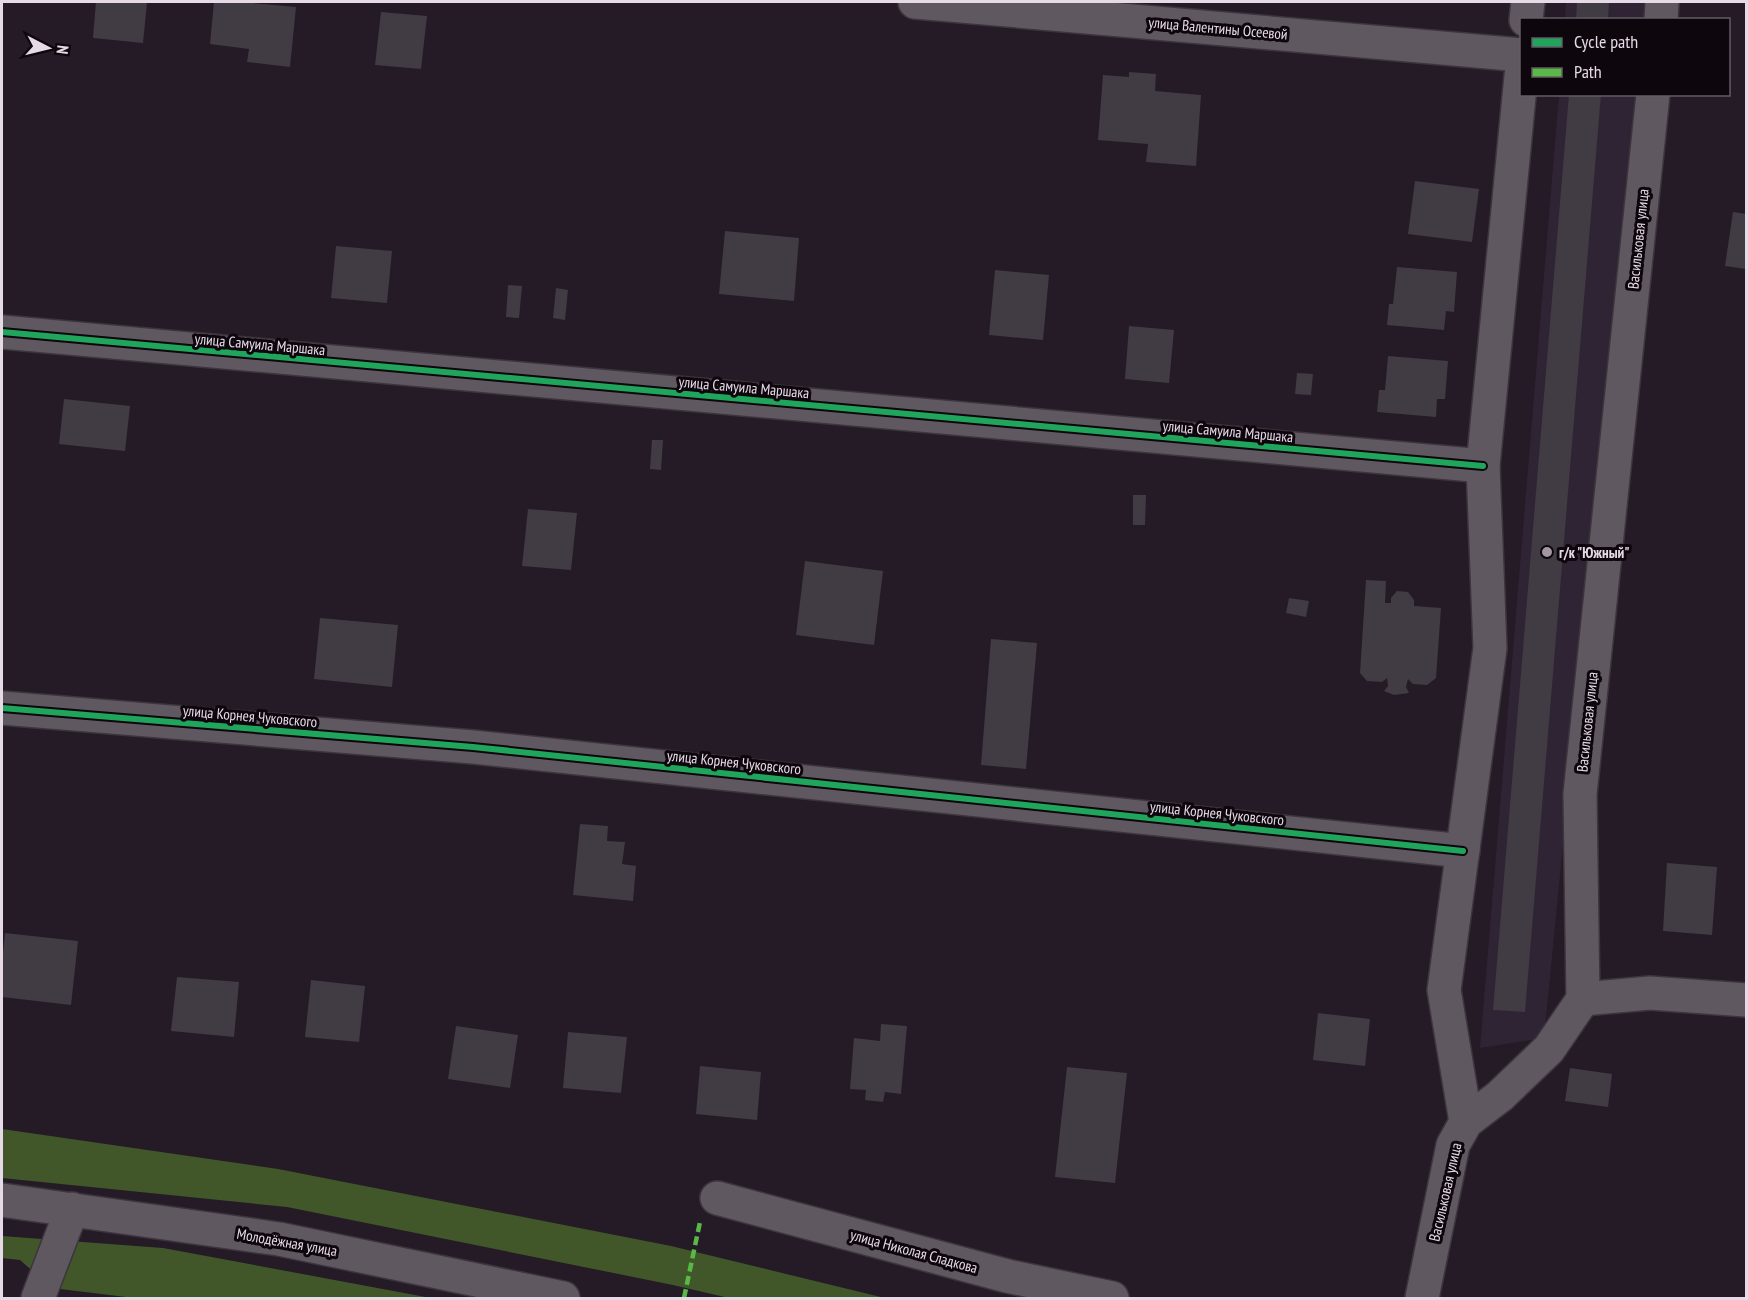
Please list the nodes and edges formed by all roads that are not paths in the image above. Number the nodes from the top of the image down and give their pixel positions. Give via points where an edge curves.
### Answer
1 (915, 2) edge
2 (1528, 2) edge
3 (1662, 2) edge
4 (1526, 18) edge
5 (1661, 18) edge
6 (1520, 55) edge
7 (1520, 77) edge
8 (1653, 96) edge
9 (2, 332) edge
10 (1484, 466) junction
11 (2, 708) edge
12 (1463, 851) junction
13 (1583, 999) junction
14 (1746, 1000) edge
15 (1466, 1122) junction
16 (717, 1198) dead end
17 (5, 1200) edge
18 (72, 1209) junction
19 (38, 1299) edge
20 (563, 1299) edge
21 (1112, 1299) edge
22 (1422, 1299) edge

1 - 6 street, улица Валентины Осеевой
2 - 4 street
3 - 5 street
7 - 10 street
8 - 13 street, Васильковая улица via 1580,794
9 - 10 street, улица Самуила Маршака
10 - 12 street via 1490,648
11 - 12 street, улица Корнея Чуковского via 473,747
12 - 15 street via 1444,990
13 - 14 street via 1650,993
13 - 15 street, Васильковая улица via 1549,1049
15 - 22 street, Васильковая улица via 1453,1145
16 - 21 street, улица Николая Сладкова via 1006,1276
17 - 18 street, Молодёжная улица
18 - 19 street
18 - 20 street, Молодёжная улица via 279,1239

